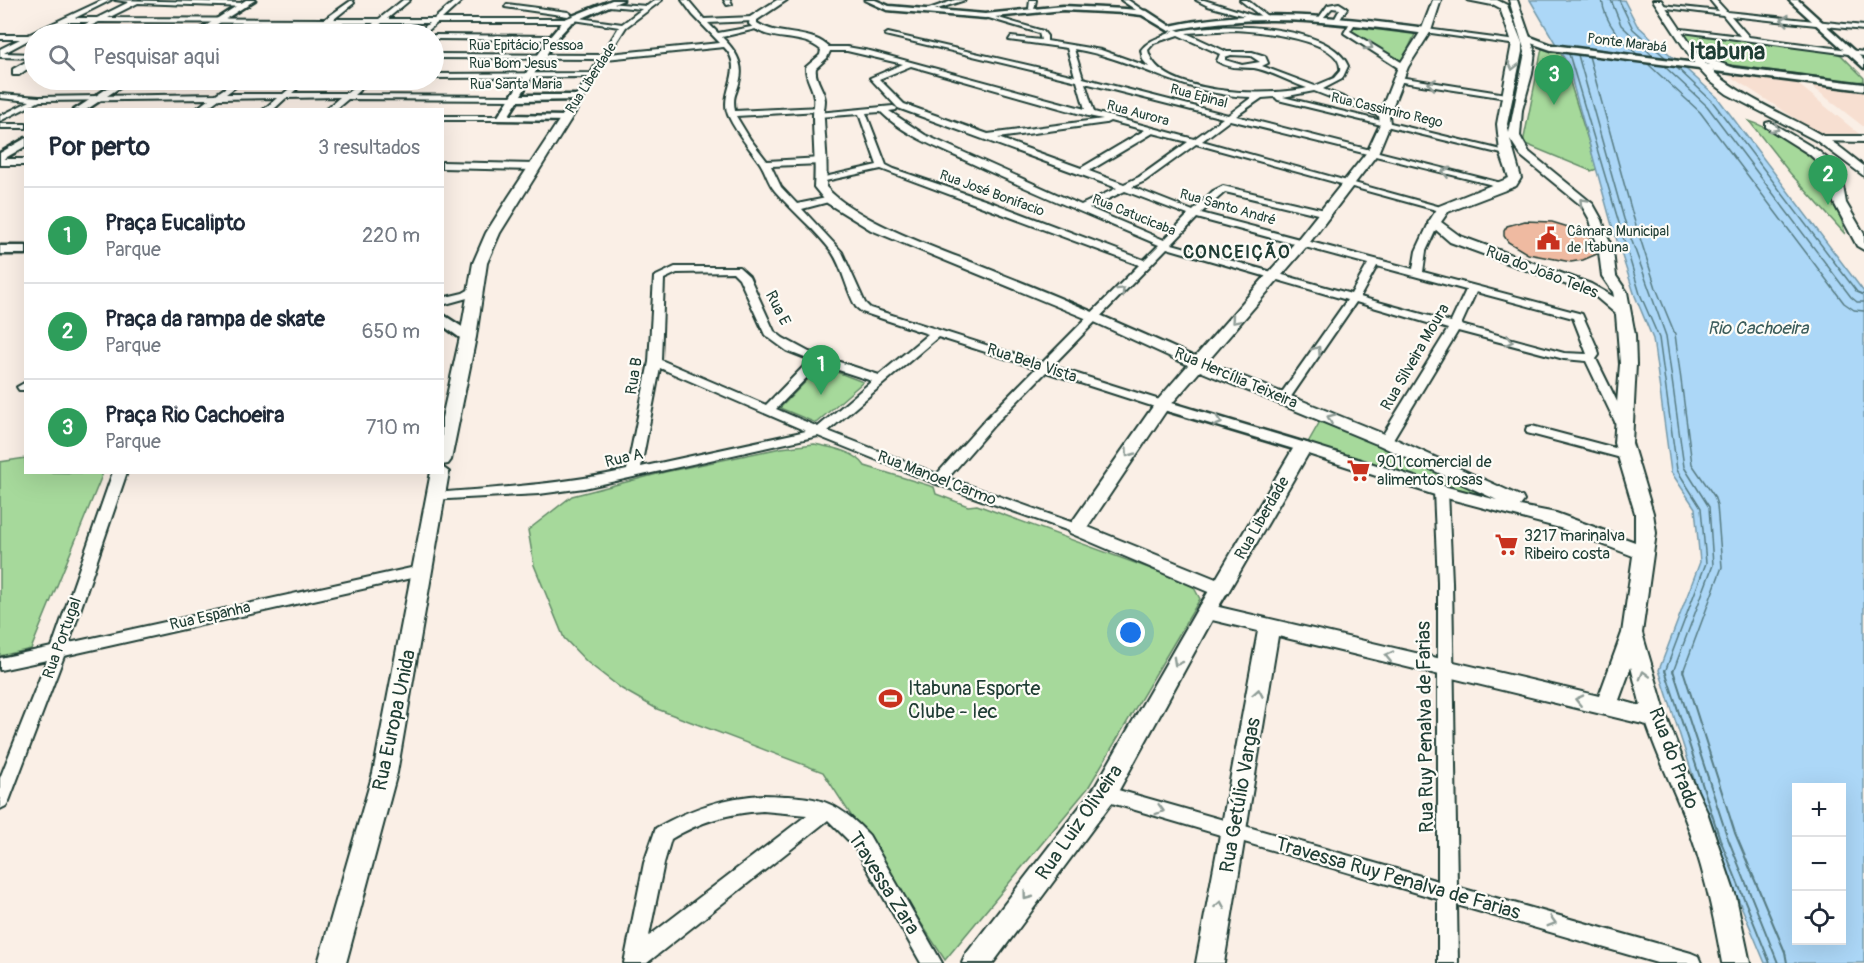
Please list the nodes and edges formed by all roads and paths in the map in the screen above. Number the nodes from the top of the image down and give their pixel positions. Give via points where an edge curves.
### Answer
1 (108, 0) edge
2 (118, 0) edge
3 (408, 0) edge
4 (460, 0) edge
5 (513, 0) edge
6 (619, 0) edge
7 (659, 0) edge
8 (685, 0) edge
9 (783, 0) edge
10 (869, 0) edge
11 (962, 0) edge
12 (1033, 0) edge
13 (1124, 0) edge
14 (1199, 0) edge
15 (1243, 0) edge
16 (1437, 0) edge
17 (1470, 0) edge
18 (1508, 0) edge
19 (1513, 0) edge
20 (1713, 0) edge
21 (1793, 0) edge
22 (137, 1) edge
23 (1492, 1) edge
24 (248, 2) edge
25 (352, 2) dead end
26 (1659, 3) edge
27 (609, 4) junction
28 (507, 6) junction
29 (648, 8) junction
30 (1032, 9) junction
31 (923, 12) junction
32 (1144, 13) junction
33 (1725, 13) junction
34 (1264, 15) junction
35 (985, 16) junction
36 (1252, 16) junction
37 (1320, 18) junction
38 (494, 19) junction
39 (574, 19) junction
40 (67, 20) junction
41 (99, 20) junction
42 (222, 20) junction
43 (328, 20) junction
44 (382, 20) junction
45 (438, 20) junction
46 (1337, 20) junction
47 (704, 21) junction
48 (1353, 21) junction
49 (755, 23) junction
50 (1818, 23) junction
51 (59, 24) edge
52 (91, 24) edge
53 (215, 24) edge
54 (322, 24) edge
55 (377, 24) edge
56 (433, 24) edge
57 (623, 26) junction
58 (1864, 28) edge
59 (1675, 29) junction
60 (1173, 30) junction
61 (1426, 31) junction
62 (888, 34) dead end
63 (24, 36) edge
64 (715, 36) junction
65 (0, 37) edge
66 (444, 37) edge
67 (553, 38) junction
68 (1746, 38) junction
69 (1011, 39) dead end
70 (24, 41) edge
71 (1044, 42) junction
72 (1516, 43) junction
73 (725, 45) junction
74 (1529, 46) junction
75 (1070, 48) junction
76 (826, 49) junction
77 (1850, 52) junction
78 (0, 54) edge
79 (1225, 54) junction
80 (1864, 54) edge
81 (24, 55) edge
82 (444, 56) edge
83 (541, 57) junction
84 (605, 57) junction
85 (1698, 62) junction
86 (24, 64) edge
87 (910, 64) junction
88 (1864, 65) edge
89 (1256, 66) junction
90 (1403, 67) junction
91 (1732, 69) joint
92 (24, 73) edge
93 (1161, 74) junction
94 (593, 75) junction
95 (444, 76) edge
96 (528, 76) junction
97 (1399, 79) junction
98 (1081, 80) junction
99 (1864, 87) edge
100 (1314, 89) junction
101 (110, 90) edge
102 (227, 90) edge
103 (291, 90) edge
104 (354, 90) edge
105 (1731, 92) junction
106 (1262, 94) junction
107 (0, 96) edge
108 (218, 96) junction
109 (283, 96) junction
110 (346, 96) junction
111 (1506, 96) junction
112 (98, 98) junction
113 (517, 98) junction
114 (579, 98) junction
115 (39, 99) junction
116 (901, 106) junction
117 (82, 108) edge
118 (201, 108) edge
119 (269, 108) edge
120 (331, 108) edge
121 (884, 110) junction
122 (819, 112) junction
123 (862, 112) junction
124 (731, 114) junction
125 (1091, 114) junction
126 (444, 117) edge
127 (502, 118) junction
128 (1228, 118) junction
129 (0, 119) edge
130 (565, 119) junction
131 (1384, 119) junction
132 (1114, 120) junction
133 (0, 126) edge
134 (24, 126) edge
135 (1152, 130) junction
136 (988, 136) junction
137 (1821, 139) junction
138 (1864, 139) edge
139 (24, 142) edge
140 (1196, 142) junction
141 (1506, 152) junction
142 (1813, 152) junction
143 (1841, 152) junction
144 (1372, 153) junction
145 (0, 160) edge
146 (822, 161) junction
147 (24, 162) edge
148 (765, 164) junction
149 (444, 165) edge
150 (882, 166) junction
151 (534, 167) junction
152 (1081, 171) junction
153 (1836, 172) junction
154 (1864, 173) edge
155 (819, 181) junction
156 (1349, 184) junction
157 (1502, 186) junction
158 (1126, 189) junction
159 (831, 200) junction
160 (796, 207) junction
161 (1080, 209) junction
162 (1443, 209) junction
163 (1326, 213) junction
164 (1196, 216) junction
165 (1434, 223) junction
166 (1302, 243) junction
167 (1166, 245) junction
168 (1864, 246) edge
169 (0, 250) edge
170 (24, 250) edge
171 (1373, 264) junction
172 (1147, 265) junction
173 (1417, 274) junction
174 (1609, 276) junction
175 (1273, 277) junction
176 (1568, 280) junction
177 (659, 283) joint
178 (477, 288) junction
179 (1472, 288) junction
180 (1353, 299) junction
181 (444, 301) edge
182 (1624, 313) junction
183 (1095, 317) junction
184 (444, 319) edge
185 (1455, 327) junction
186 (937, 332) junction
187 (468, 337) junction
188 (819, 358) junction
189 (1590, 358) junction
190 (655, 362) junction
191 (1198, 364) junction
192 (1046, 367) junction
193 (879, 379) junction
194 (1284, 398) junction
195 (1162, 405) junction
196 (768, 410) junction
197 (1623, 426) junction
198 (1532, 430) dead end
199 (819, 432) junction
200 (1385, 441) junction
201 (1303, 447) junction
202 (444, 451) edge
203 (1625, 455) junction
204 (633, 473) junction
205 (119, 474) edge
206 (440, 474) edge
207 (939, 480) junction
208 (1441, 491) junction
209 (435, 497) junction
210 (1559, 522) junction
211 (1077, 529) junction
212 (1643, 552) junction
213 (420, 571) junction
214 (1220, 589) junction
215 (1206, 611) junction
216 (1269, 628) junction
217 (1632, 633) junction
218 (58, 651) junction
219 (0, 664) edge
220 (1444, 668) junction
221 (1606, 706) junction
222 (1656, 718) junction
223 (1104, 794) junction
224 (0, 801) edge
225 (827, 810) junction
226 (1233, 831) junction
227 (1448, 892) junction
228 (634, 961) edge
229 (332, 963) edge
230 (932, 963) edge
231 (976, 963) edge
232 (1210, 963) edge
233 (1448, 963) edge
234 (1691, 963) edge
235 (1736, 963) edge

1 - 40 street
2 - 22 street
3 - 44 street
4 - 45 street
5 - 28 street
6 - 27 street
7 - 29 street, Rua Liberdade
8 - 47 street
9 - 49 main road
10 - 31 street via 887,8
11 - 31 street
12 - 30 street
13 - 32 street
14 - 36 street
15 - 34 street
16 - 61 main road
17 - 23 street
18 - 23 main road
19 - 74 main road
20 - 33 street
21 - 50 street
22 - 24 street
22 - 41 street
23 - 72 main road via 1504,7
24 - 42 street
25 - 43 street
26 - 33 street
26 - 59 main road
27 - 29 street
27 - 39 street
28 - 38 street
28 - 39 street
29 - 57 street, Rua Liberdade
30 - 32 street
30 - 35 street
31 - 35 street
32 - 60 street
50 -> 33 street
33 - 68 street
34 - 36 street
34 - 37 street
35 - 71 street via 1041,32
36 - 60 street via 1199,21
37 - 46 street
37 - 46 street via 1330,6 1338,5 1344,8
38 - 39 street
38 - 45 street
39 - 57 street
39 - 67 street
40 - 41 street
40 - 51 street
41 - 42 street
41 - 52 street
42 - 43 street
42 - 53 street
43 - 44 street
43 - 54 street
44 - 45 street
44 - 55 street
45 - 56 street
46 - 48 street
47 - 49 street
47 - 64 street
48 - 61 street
48 -> 90 street via 1346,32
49 - 64 street
49 - 76 main road via 813,41
50 - 58 street
50 - 77 street
57 - 84 street, Rua Liberdade
59 - 68 street
59 - 85 main road
60 - 79 street
60 - 93 street, Rua Cassimiro Rego via 1144,50 1143,57 1149,66
60 - 100 street, Rua Cassimiro Rego via 1256,29 1314,42 1338,56 1344,71 1340,78
61 - 72 street
61 - 90 main road
62 - 98 street, Rua Epinal
63 - 65 street
64 - 73 street
66 - 67 street
67 - 83 street
68 - 77 street
69 - 71 street, Rua Cassimiro Rego
70 - 78 street
71 - 75 street, Rua Cassimiro Rego
72 -> 111 main road
73 - 84 street, Rua Epitácio Pessoa
73 - 124 street via 731,50 737,68 729,97
74 - 85 street, Ponte Marabá
174 -> 74 main road via 1606,252 1587,204 1525,154 1517,142 1517,110 1527,74
75 - 93 street, Rua Cassimiro Rego via 1089,49
75 - 98 street
76 - 87 street, Rua Aurora via 858,50
76 - 122 main road via 811,67 810,75 818,89
77 - 80 street
77 - 88 street
78 - 81 street
79 - 89 street via 1220,58 1225,63
79 - 89 street via 1258,56 1264,63
82 - 83 street, Rua Epitácio Pessoa
83 - 84 street, Rua Epitácio Pessoa
83 - 96 street
84 - 94 street, Rua Liberdade
85 - 91 main road
85 - 105 main road
86 - 92 street via 16,71
87 - 116 street, Rua Santo André via 874,78
87 - 125 street, Rua Aurora
89 - 100 street
90 - 97 main road
91 - 99 street
93 - 106 street, Rua Cassimiro Rego via 1214,90
94 - 96 street, Rua Bom Jesus
94 - 114 street, Rua Liberdade
95 - 96 street, Rua Bom Jesus
96 - 113 street
111 -> 97 street
97 - 131 main road
98 - 125 street
98 - 128 street, Rua Epinal
100 - 106 street, Rua Cassimiro Rego
100 - 131 street
101 - 112 street
102 - 108 street
103 - 109 street
104 - 110 street
105 - 137 main road
105 -> 142 main road via 1746,112
106 - 128 street
106 - 131 street, Rua Cassimiro Rego
107 - 115 street, Rua Santa Maria
108 - 109 street, Rua Santa Maria
108 - 112 street, Rua Santa Maria
108 - 118 street
109 - 110 street, Rua Santa Maria
109 - 119 street
110 - 113 street, Rua Santa Maria
110 - 120 street
111 - 141 main road via 1502,124
112 - 115 street, Rua Santa Maria
112 - 117 street
113 - 114 street, Rua Santa Maria
113 - 127 street
114 - 130 main road, Rua Liberdade
115 - 129 street
116 - 121 street
116 - 136 street, Rua Santo André
121 - 123 street
121 - 161 street, Rua Catucicaba via 922,137
122 - 123 street
122 - 124 street
122 - 146 main road
123 - 150 street
124 - 148 street, Rua Bela Vista
125 - 132 street, Rua Aurora
126 - 127 street
127 - 130 street
128 - 140 street
128 - 144 street, Rua Epinal
130 - 151 main road, Rua Liberdade
131 - 141 street, Rua Cassimiro Rego
131 - 144 main road
132 - 135 street, Rua Aurora
132 - 136 street
133 - 134 street
135 - 140 street, Rua Aurora
135 - 152 street
136 - 152 street, Rua Santo André
137 - 138 street
137 - 143 main road
139 - 145 street
140 - 156 street, Rua Aurora
140 - 158 street
141 - 157 main road via 1515,178
142 - 143 main road via 1833,158
142 - 153 main road
143 - 154 main road
144 - 156 main road
157 -> 144 street, Rua Epinal
145 - 147 street
146 - 148 street
146 - 155 main road
148 - 160 street, Rua Bela Vista via 777,189
149 - 151 street
150 - 155 street
150 - 172 street, Rua José Bonifacio
151 - 178 main road via 494,233 480,263
152 - 158 street, Rua Santo André
153 - 154 main road via 1847,169
153 - 168 main road via 1840,203
155 - 159 main road
156 - 162 street, Rua Aurora
156 - 163 main road
157 - 162 main road
158 - 161 street
158 - 164 street, Rua Santo André
159 - 160 street
159 - 183 main road, Rua Hercília Teixeira via 921,248
160 - 186 street, Rua Bela Vista via 837,252 866,310
161 - 167 street, Rua Catucicaba
162 - 165 main road
163 - 164 street via 1223,189
163 - 166 main road
164 - 166 street, Rua Santo André
164 - 167 street
165 - 173 street via 1421,251
165 - 176 main road, Rua do João Teles via 1455,239
166 - 171 street, Rua Santo André
166 - 175 main road
167 - 172 street
167 - 175 street, Rua Catucicaba
169 - 170 street
171 - 173 street, Rua Santo André
171 - 180 street
183 -> 172 street
173 - 179 street, Rua Santo André
174 - 176 main road via 1601,280
174 - 182 main road via 1620,292
175 - 180 street, Rua Catucicaba
175 -> 191 main road
176 - 182 main road, Rua do João Teles via 1601,294
177 - 188 street, Rua E via 659,277 675,270 735,268 744,276 769,333 776,340
177 - 190 street, Rua B
178 - 181 street
178 - 187 main road
179 - 185 street, Rua Silveira Moura
179 - 189 street, Rua Santo André via 1578,316 1592,350
180 - 185 street, Rua Catucicaba
194 -> 180 street
182 - 197 main road via 1628,364
183 - 191 main road, Rua Hercília Teixeira
183 - 192 street
184 - 187 street
185 -> 189 street, Rua Catucicaba via 1564,356
185 - 200 street, Rua Silveira Moura
186 - 192 street, Rua Bela Vista
186 - 193 street
187 - 202 main road
188 - 193 street, Rua E
188 - 196 street
189 - 197 street
190 - 196 street, Rua Manoel Carmo
190 - 204 street, Rua B
191 - 194 main road, Rua Hercília Teixeira
191 - 195 main road
192 - 195 street, Rua Bela Vista
192 - 207 street
193 - 199 street
200 -> 194 main road, Rua Hercília Teixeira
195 -> 201 street, Rua Bela Vista
195 -> 211 main road
196 - 199 street, Rua Manoel Carmo
197 - 203 main road
198 - 203 street
199 - 204 street, Rua A
199 - 207 street, Rua Manoel Carmo
200 - 210 main road, Rua Hercília Teixeira
201 - 208 main road, Rua Bela Vista
201 - 214 main road, Rua Liberdade
203 - 212 main road via 1644,513
204 - 209 street, Rua A via 539,490
205 - 218 street, Rua Portugal
206 - 209 main road, Rua Europa Unida
207 - 211 street, Rua Manoel Carmo
208 - 210 main road, Rua Bela Vista
208 - 220 street, Rua Ruy Penalva de Farias
209 - 213 main road, Rua Europa Unida
210 - 212 main road, Rua Hercília Teixeira
211 - 214 main road, Rua Manoel Carmo
212 - 217 main road, Rua do Prado
213 - 218 street, Rua Espanha
213 - 229 main road, Rua Europa Unida via 385,773
214 - 215 street
215 - 216 main road
215 -> 223 main road, Rua Luiz Oliveira
220 -> 216 main road
226 -> 216 main road, Rua Getúlio Vargas
217 - 221 main road
222 -> 217 main road, Rua do Prado
218 - 219 street, Rua Espanha
218 - 224 street, Rua Portugal
221 -> 220 main road
220 - 227 street, Rua Ruy Penalva de Farias
221 - 222 main road
222 - 235 main road, Rua do Prado via 1695,812 1723,897
223 -> 226 street, Travessa Ruy Penalva de Farias
223 -> 231 main road, Rua Luiz Oliveira
225 - 228 street
225 - 228 street via 770,801 726,807 684,820 663,834
225 - 230 street, Travessa Zara via 862,841
226 - 227 street, Travessa Ruy Penalva de Farias
232 -> 226 main road, Rua Getúlio Vargas
227 - 233 street, Rua Ruy Penalva de Farias
227 -> 234 street, Travessa Ruy Penalva de Farias

